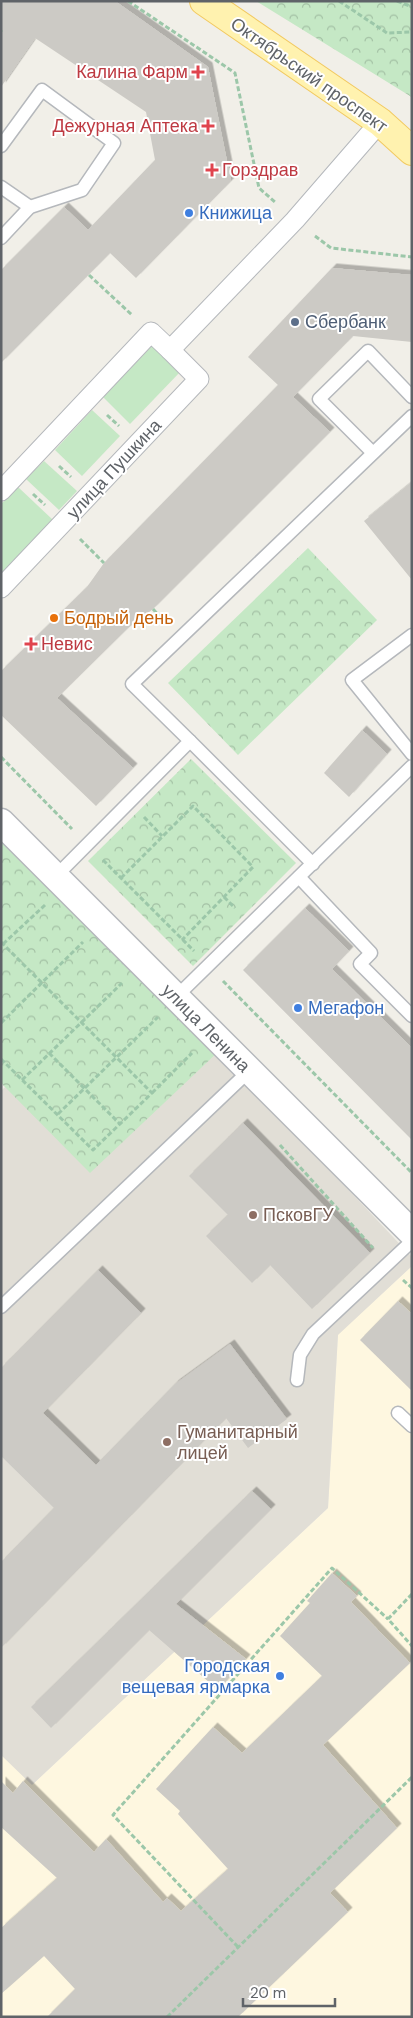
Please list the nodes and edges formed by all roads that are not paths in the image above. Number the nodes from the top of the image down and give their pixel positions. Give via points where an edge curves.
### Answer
1 (204, 1) edge
2 (380, 122) junction
3 (1, 146) edge
4 (412, 151) edge
5 (1, 187) edge
6 (30, 207) junction
7 (1, 238) edge
8 (170, 350) junction
9 (412, 396) edge
10 (412, 416) edge
11 (372, 452) junction
12 (1, 491) edge
13 (1, 588) edge
14 (412, 635) edge
15 (190, 741) junction
16 (412, 754) edge
17 (412, 766) edge
18 (1, 822) edge
19 (313, 864) junction
20 (56, 877) junction
21 (299, 877) junction
22 (176, 997) junction
23 (412, 1016) edge
24 (249, 1070) junction
25 (412, 1233) edge
26 (412, 1241) edge
27 (1, 1307) edge
28 (298, 1380) dead end
29 (398, 1414) dead end
30 (412, 1426) edge

1 - 2 main road, Октябрьский проспект
2 - 4 main road, Октябрьский проспект
2 - 8 street via 295,220
3 - 6 lane via 42,90 114,143 82,190
5 - 6 lane
6 - 7 lane
8 - 12 street, улица Пушкина via 151,332
8 - 13 street, улица Пушкина via 199,378
9 - 11 lane via 368,351 319,399
10 - 11 lane
11 - 15 lane via 132,684
14 - 16 lane via 352,680
15 - 19 lane
15 - 20 lane
17 - 19 lane
18 - 20 street, улица Ленина
19 - 21 lane
20 - 22 street, улица Ленина
21 - 22 lane
21 - 23 lane via 371,953 360,964
22 - 24 street, улица Ленина
24 - 25 street, улица Ленина
24 - 27 lane
26 - 28 lane via 312,1334 300,1355
29 - 30 lane

